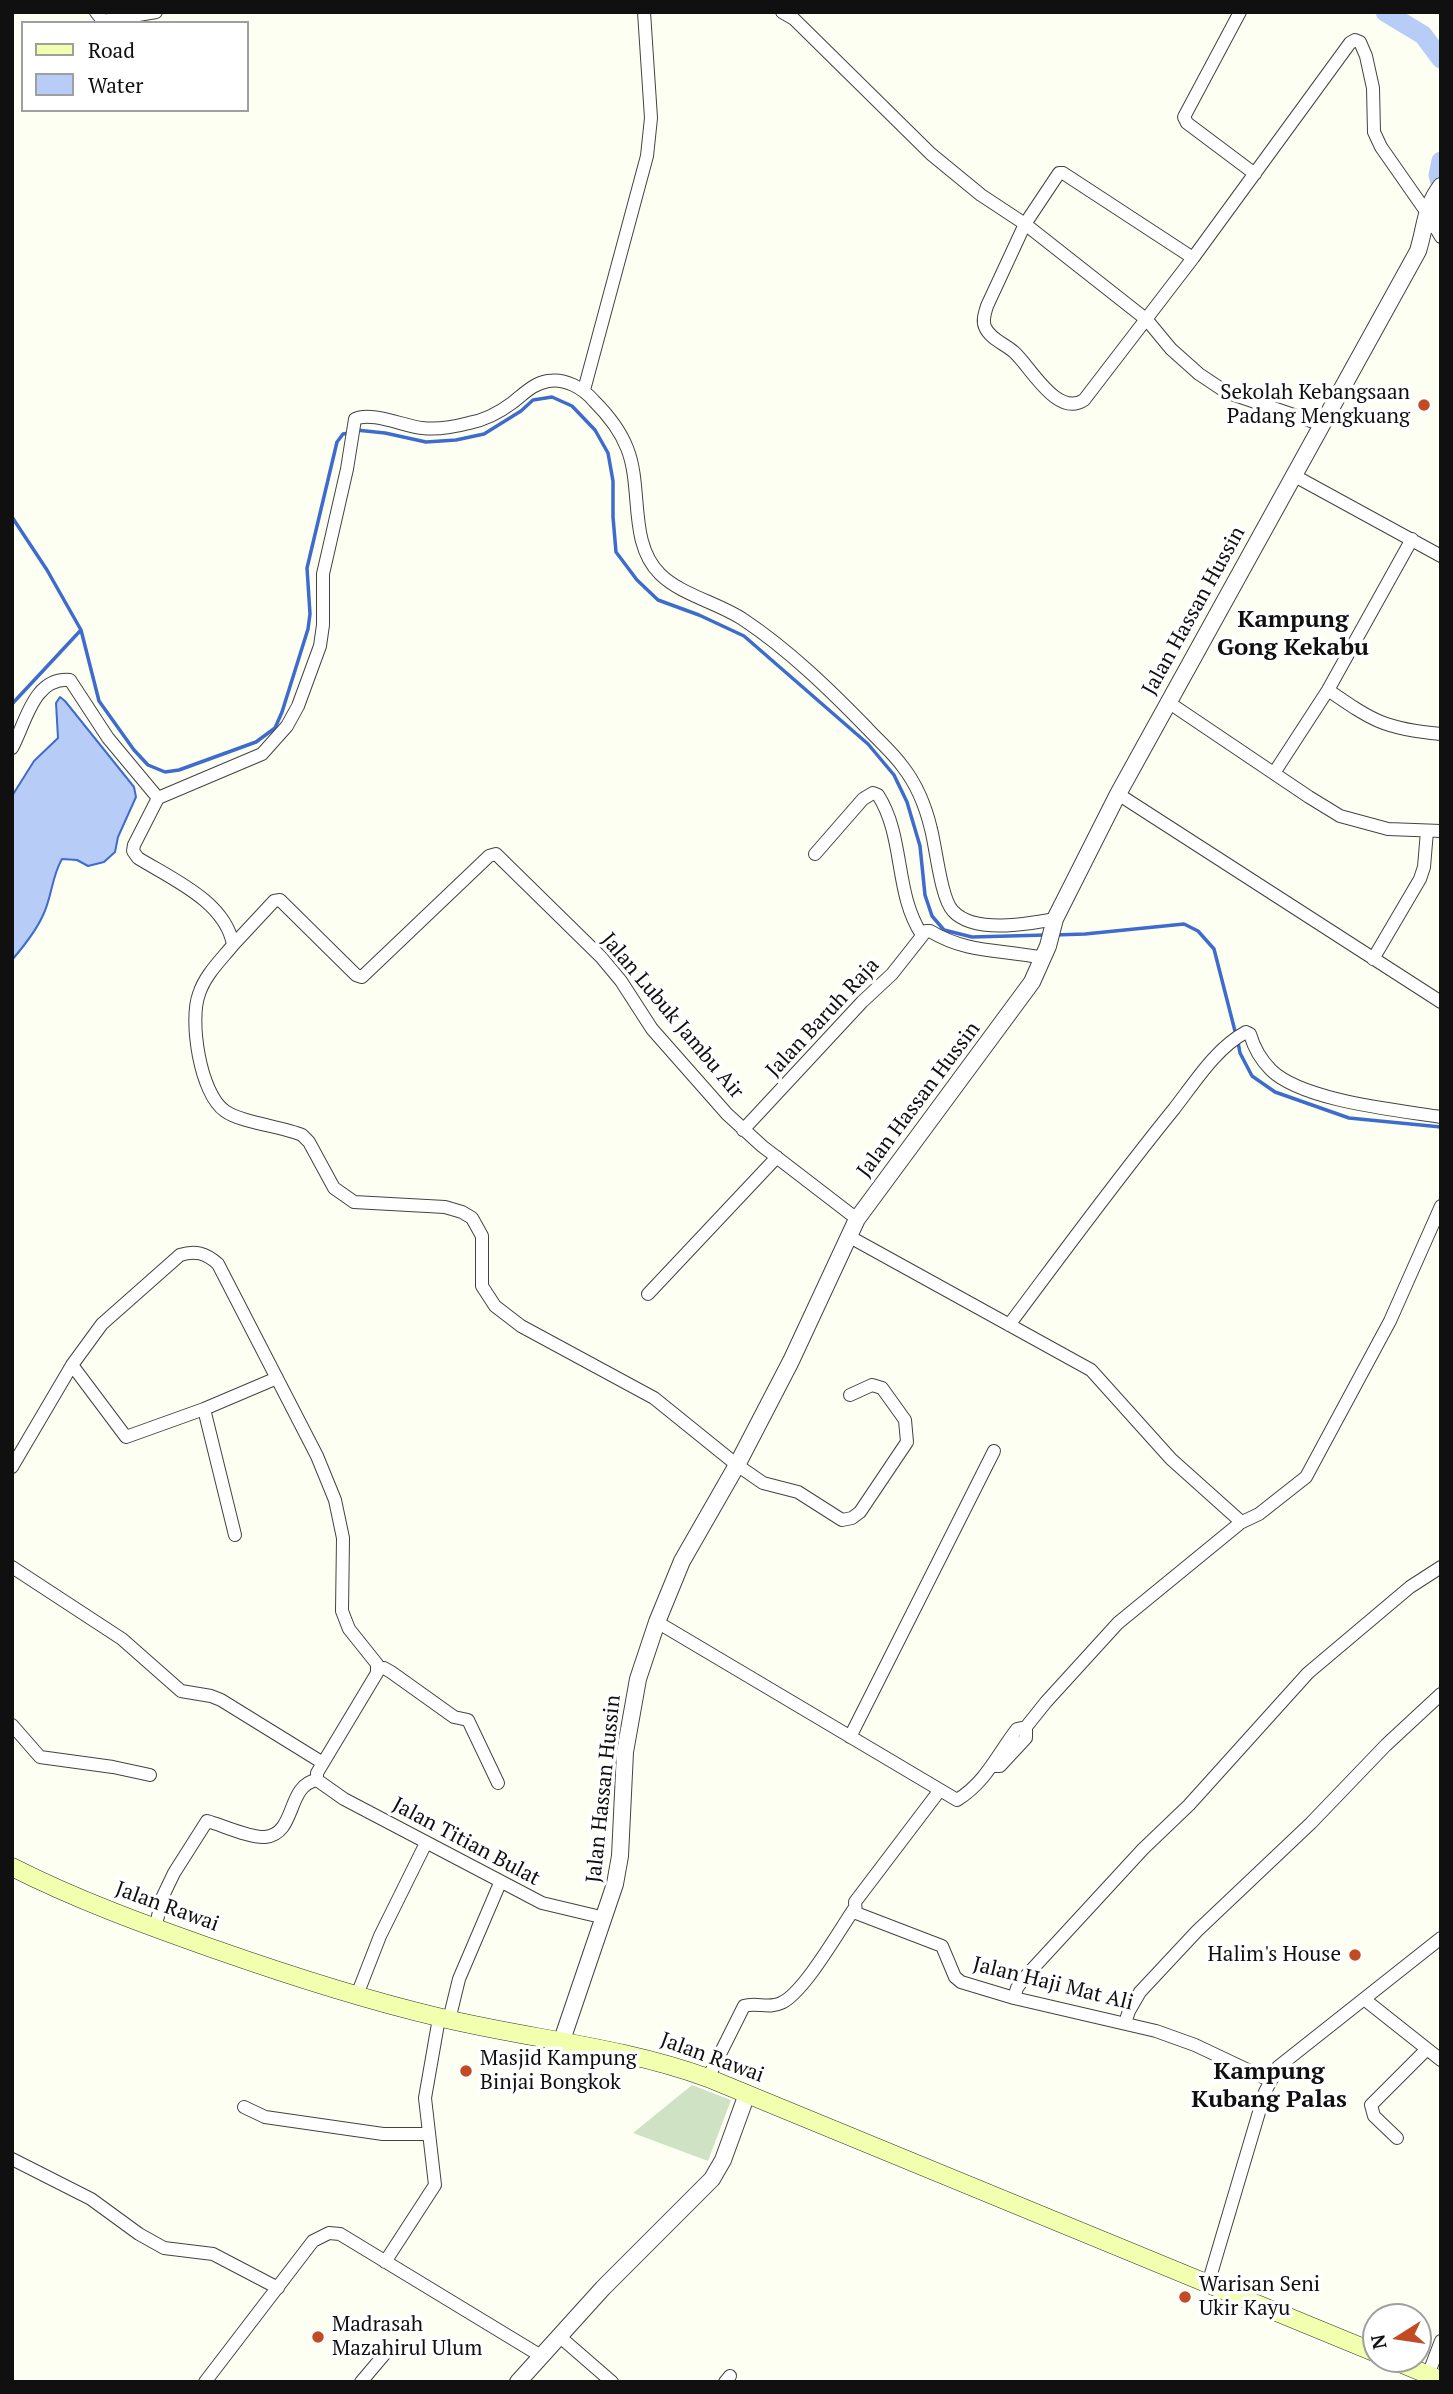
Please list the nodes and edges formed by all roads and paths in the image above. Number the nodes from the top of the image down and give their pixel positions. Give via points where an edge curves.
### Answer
1 (96, 12) edge
2 (156, 12) edge
3 (644, 12) edge
4 (782, 12) edge
5 (1240, 12) edge
6 (1255, 174) junction
7 (1441, 186) edge
8 (1433, 218) edge
9 (1025, 224) junction
10 (1193, 258) junction
11 (1147, 320) junction
12 (584, 390) junction
13 (1320, 425) junction
14 (1293, 475) junction
15 (1412, 540) junction
16 (1441, 556) edge
17 (1328, 690) junction
18 (1168, 702) junction
19 (1441, 734) edge
20 (12, 748) edge
21 (1274, 773) junction
22 (1118, 794) junction
23 (158, 798) junction
24 (1427, 831) junction
25 (1441, 831) edge
26 (815, 854) dead end
27 (1054, 922) junction
28 (925, 932) junction
29 (233, 946) junction
30 (1045, 952) junction
31 (1373, 959) junction
32 (1441, 1002) edge
33 (1441, 1117) edge
34 (743, 1130) junction
35 (777, 1157) junction
36 (1441, 1206) edge
37 (857, 1219) junction
38 (850, 1237) junction
39 (648, 1294) dead end
40 (1009, 1325) junction
41 (72, 1365) junction
42 (277, 1378) junction
43 (850, 1395) dead end
44 (204, 1409) junction
45 (995, 1451) dead end
46 (737, 1465) junction
47 (12, 1466) edge
48 (1240, 1523) junction
49 (235, 1535) dead end
50 (12, 1567) edge
51 (1441, 1567) edge
52 (657, 1622) junction
53 (378, 1668) junction
54 (1441, 1694) edge
55 (12, 1726) edge
56 (850, 1737) junction
57 (323, 1763) junction
58 (150, 1775) dead end
59 (317, 1780) junction
60 (498, 1783) dead end
61 (940, 1790) junction
62 (426, 1843) junction
63 (12, 1867) edge
64 (500, 1883) junction
65 (854, 1905) junction
66 (605, 1919) junction
67 (155, 1928) junction
68 (1441, 1938) edge
69 (357, 1995) junction
70 (1014, 1998) junction
71 (1364, 1999) junction
72 (444, 2019) junction
73 (1125, 2023) junction
74 (562, 2040) junction
75 (1427, 2049) junction
76 (1441, 2060) edge
77 (708, 2078) junction
78 (1269, 2080) junction
79 (747, 2094) junction
80 (244, 2107) dead end
81 (429, 2134) junction
82 (1397, 2138) dead end
83 (12, 2159) edge
84 (385, 2262) junction
85 (1208, 2284) junction
86 (278, 2287) junction
87 (559, 2336) junction
88 (1441, 2341) edge
89 (1362, 2347) edge
90 (388, 2350) dead end
91 (541, 2356) junction
92 (1434, 2377) edge
93 (205, 2382) edge
94 (361, 2382) edge
95 (518, 2382) edge
96 (612, 2382) edge

1 - 2 street via 106,21
3 - 12 street via 651,118 647,156
4 - 9 street via 931,154
5 - 6 street via 1184,117
6 - 8 street via 1355,40 1364,49 1370,68 1374,132
6 - 10 street
7 - 8 street, Jalan Hassan Hussin
8 - 13 street, Jalan Hassan Hussin
9 - 10 street via 1056,175 1063,173
9 - 11 street
9 - 11 street via 984,322 991,336 1062,401 1075,404 1084,400
10 - 11 street
11 - 13 street via 1171,349 1226,392
12 - 23 street via 558,381 540,383 495,414 446,428 420,428 361,416 354,421 323,574 320,646 298,705 262,754
12 - 27 street via 617,427 628,450 651,563 672,584 743,619 772,642 834,694 902,765 931,828 945,895 954,912 993,925
13 - 14 street, Jalan Hassan Hussin
14 - 15 street
14 - 18 street, Jalan Hassan Hussin
15 - 16 street
15 - 17 street
17 - 19 street via 1369,719 1405,731
17 - 21 street
18 - 21 street
18 - 22 street, Jalan Hassan Hussin
20 - 23 street via 42,692 53,682 70,680 108,738
21 - 24 street via 1348,819 1388,829
22 - 27 street, Jalan Hassan Hussin
22 - 31 street
23 - 29 street via 134,845 135,855 209,905 227,926
24 - 25 street
24 - 31 street via 1420,879
26 - 28 street via 863,799 878,794 893,833 911,918
27 - 30 street, Jalan Hassan Hussin
28 - 30 street via 964,947
28 - 34 street, Jalan Baruh Raja via 892,974
29 - 34 street, Jalan Lubuk Jambu Air via 280,900 362,977 491,855 498,856 601,957 652,1029
29 - 46 street via 203,982 195,1013 200,1062 218,1105 232,1115 302,1135 334,1188 354,1202 445,1208 472,1218 483,1244 482,1286 495,1306 521,1326 654,1398
30 - 37 street, Jalan Hassan Hussin via 1032,982
31 - 32 street
33 - 40 street via 1312,1092 1273,1072 1249,1033 1243,1033 1228,1044 1135,1158
34 - 35 street, Jalan Lubuk Jambu Air
35 - 37 street, Jalan Lubuk Jambu Air
35 - 39 street
36 - 48 street via 1390,1321 1306,1476 1259,1514
37 - 38 street, Jalan Hassan Hussin
38 - 40 street
38 - 46 street, Jalan Hassan Hussin
40 - 48 street via 1091,1370 1171,1460
41 - 42 street via 121,1306 172,1260 196,1252 218,1264
41 - 44 street via 126,1437
41 - 47 street
42 - 44 street
42 - 53 street via 335,1500 343,1538 340,1590 344,1621
43 - 46 street via 878,1385 905,1420 908,1436 904,1449 852,1518 842,1520 804,1495 764,1483
44 - 49 street
45 - 56 street
46 - 52 street, Jalan Hassan Hussin via 695,1537
48 - 61 street via 1118,1623 1046,1702 1026,1727 1026,1738 1000,1766 994,1766 957,1800
50 - 57 street via 122,1639 181,1690 221,1700
51 - 70 street via 1410,1587 1308,1673 1025,1977
52 - 56 street
52 - 66 street, Jalan Hassan Hussin via 627,1728 620,1856
53 - 57 street
53 - 60 street via 391,1672 454,1717 468,1720
54 - 73 street via 1198,1931 1140,1992
55 - 58 street via 40,1757
56 - 61 street
57 - 59 street
59 - 62 street, Jalan Titian Bulat
59 - 67 street via 302,1787 283,1828 274,1835 258,1836 207,1821 174,1873
61 - 65 street
62 - 64 street, Jalan Titian Bulat
62 - 69 street
63 - 67 main road, Jalan Rawai
64 - 66 street, Jalan Titian Bulat via 542,1903
64 - 72 street
65 - 70 street, Jalan Haji Mat Ali via 858,1914 942,1946 959,1981
65 - 77 street via 790,1998 773,2006 744,2006
66 - 74 street, Jalan Hassan Hussin
67 - 69 main road, Jalan Rawai
68 - 71 street
69 - 72 main road, Jalan Rawai
70 - 73 street, Jalan Haji Mat Ali
71 - 75 street
71 - 78 street via 1293,2054
72 - 74 main road, Jalan Rawai
72 - 81 street via 425,2098
73 - 78 street, Jalan Haji Mat Ali via 1195,2045
74 - 77 main road, Jalan Rawai via 657,2061
75 - 76 street
75 - 82 street via 1371,2105 1374,2116
77 - 79 main road, Jalan Rawai
78 - 85 street
79 - 85 main road, Jalan Rawai
79 - 87 street via 712,2179
80 - 81 street via 265,2117 383,2134
81 - 84 street via 435,2185
83 - 86 street via 91,2199 164,2248 213,2254
84 - 86 street via 340,2234 329,2233 313,2241
84 - 91 street
85 - 89 main road, Jalan Rawai
86 - 93 street
87 - 91 street
87 - 96 street
88 - 92 street
90 - 94 street
91 - 95 street

